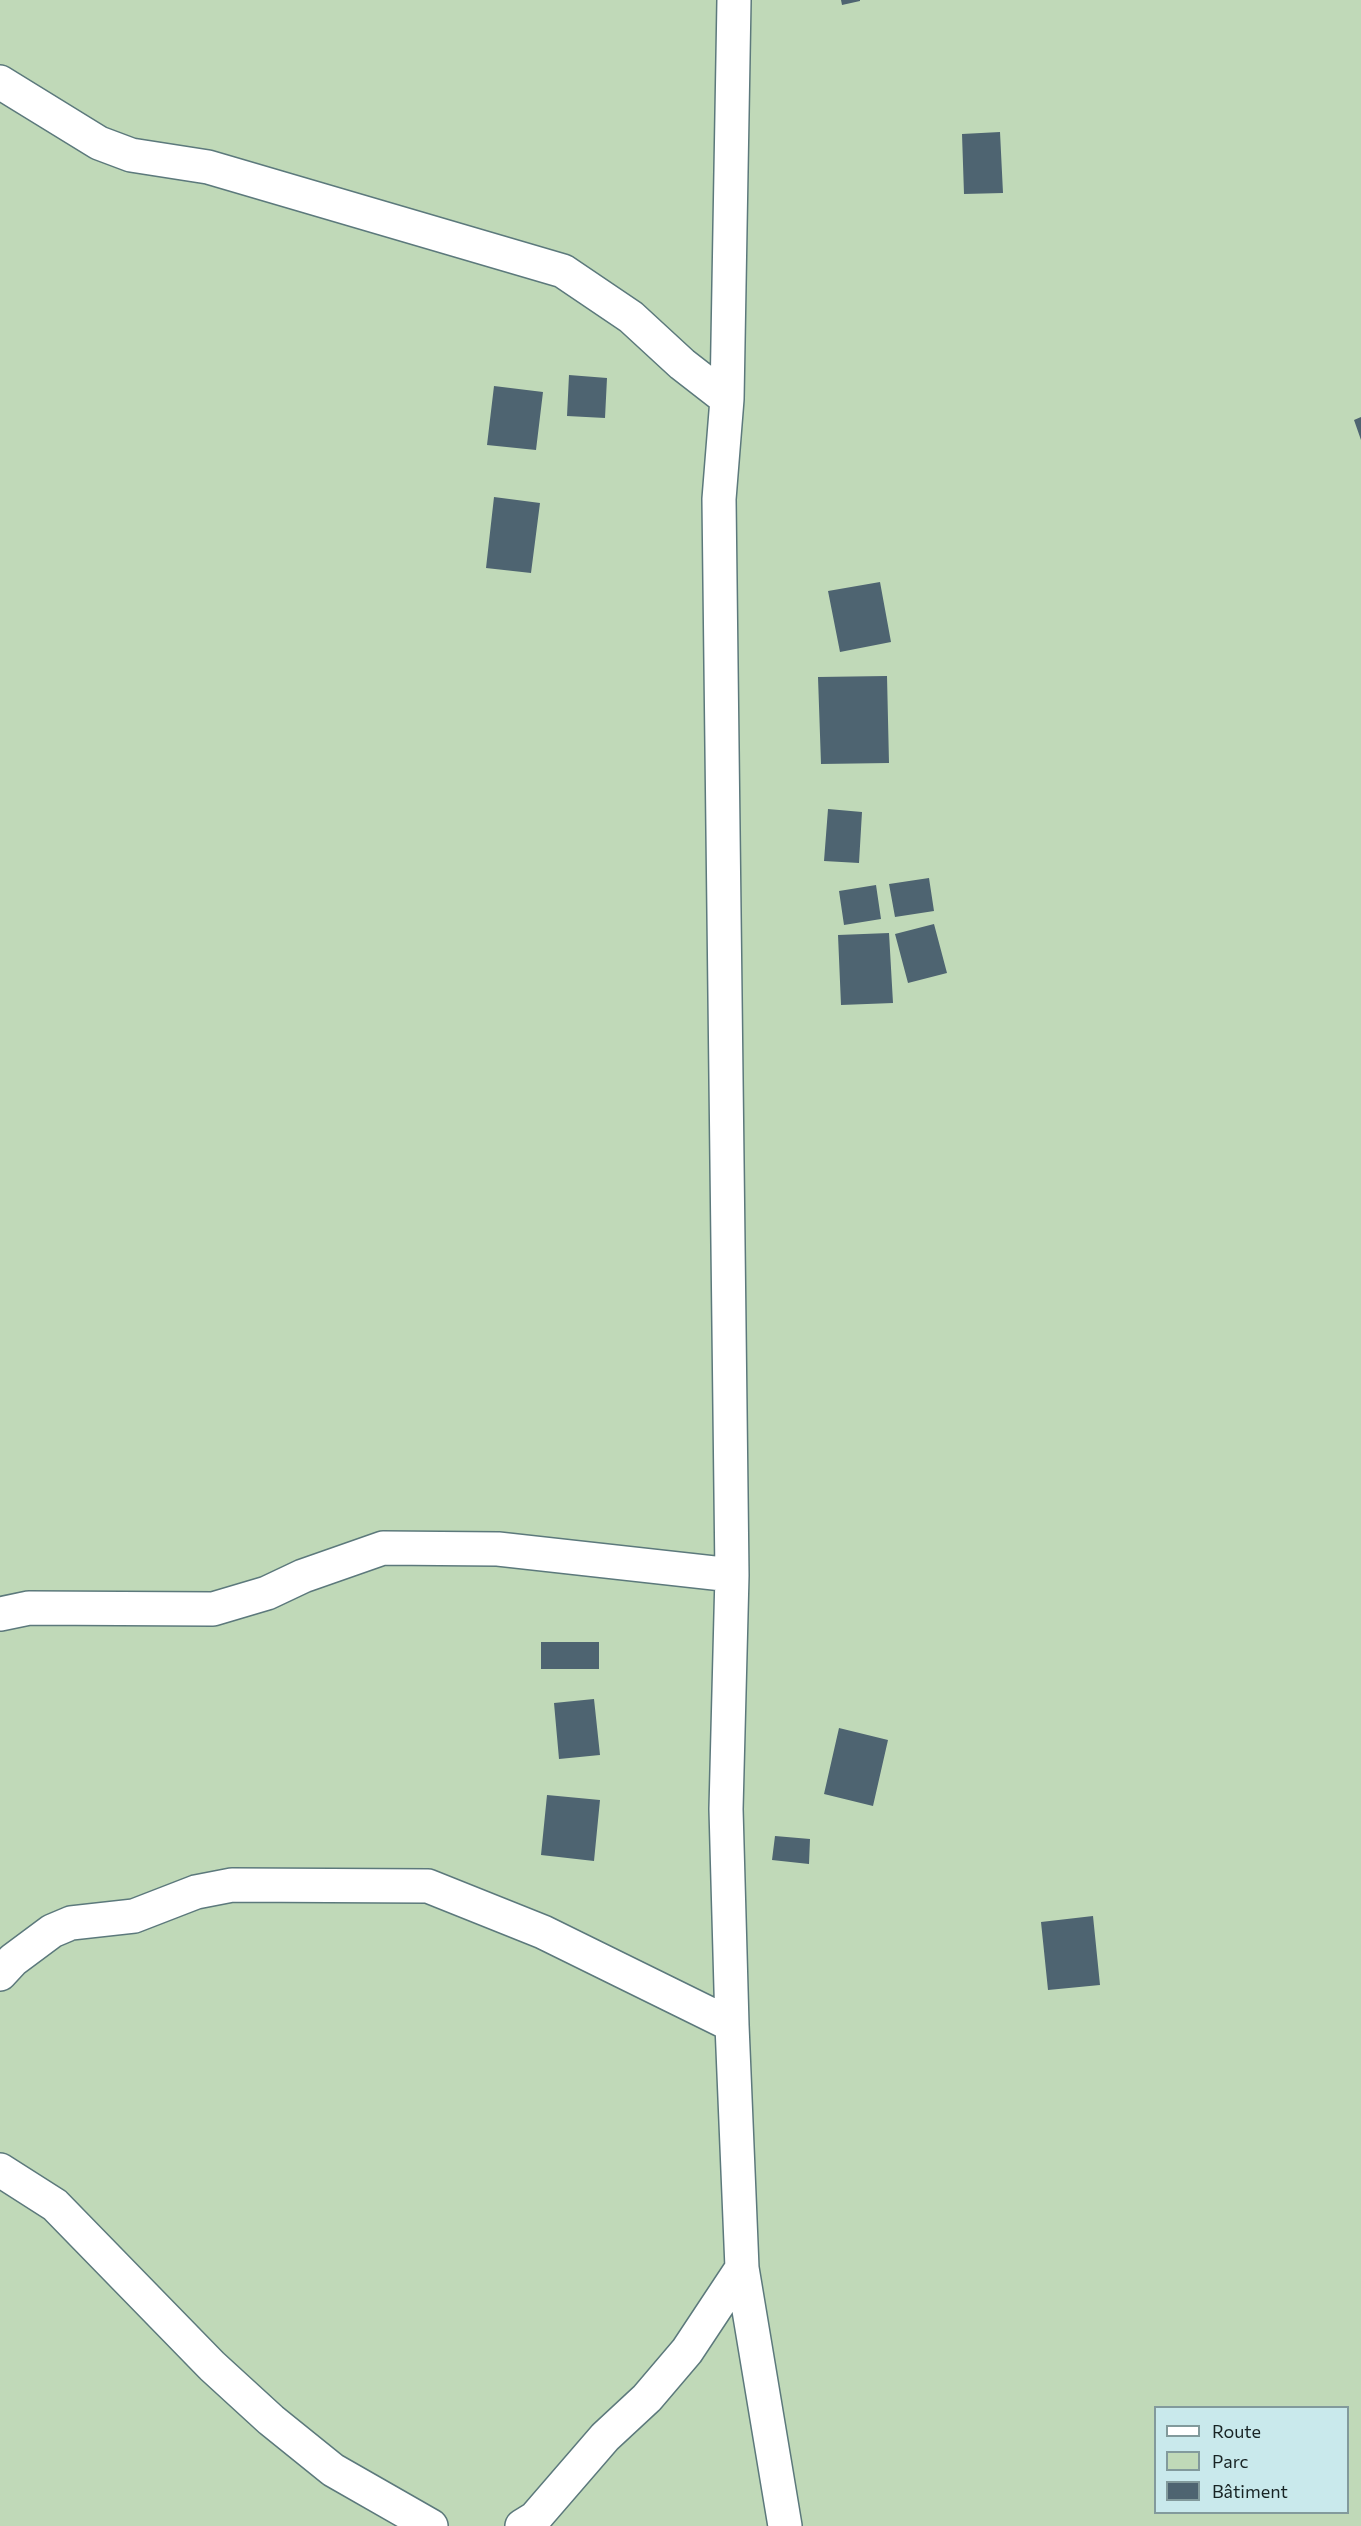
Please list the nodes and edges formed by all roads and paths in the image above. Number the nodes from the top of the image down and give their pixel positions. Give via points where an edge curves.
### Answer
1 (734, 0) edge
2 (0, 82) edge
3 (727, 399) junction
4 (732, 1575) junction
5 (0, 1614) edge
6 (0, 1974) edge
7 (732, 2025) junction
8 (0, 2170) edge
9 (742, 2268) junction
10 (430, 2526) edge
11 (522, 2526) edge
12 (785, 2526) edge

1 - 3 street
2 - 3 street via 99,143 132,155 208,167 563,271 631,317
3 - 4 street via 719,499
4 - 5 street via 498,1549 383,1548 267,1593 213,1609 29,1608
4 - 7 street via 726,1809
6 - 7 street via 52,1931 71,1923 134,1916 196,1892 232,1885 428,1886 543,1932
7 - 9 street
8 - 10 street via 55,2205 212,2366 271,2420 333,2470
9 - 11 street via 687,2351 647,2398 605,2437 535,2517
9 - 12 street

